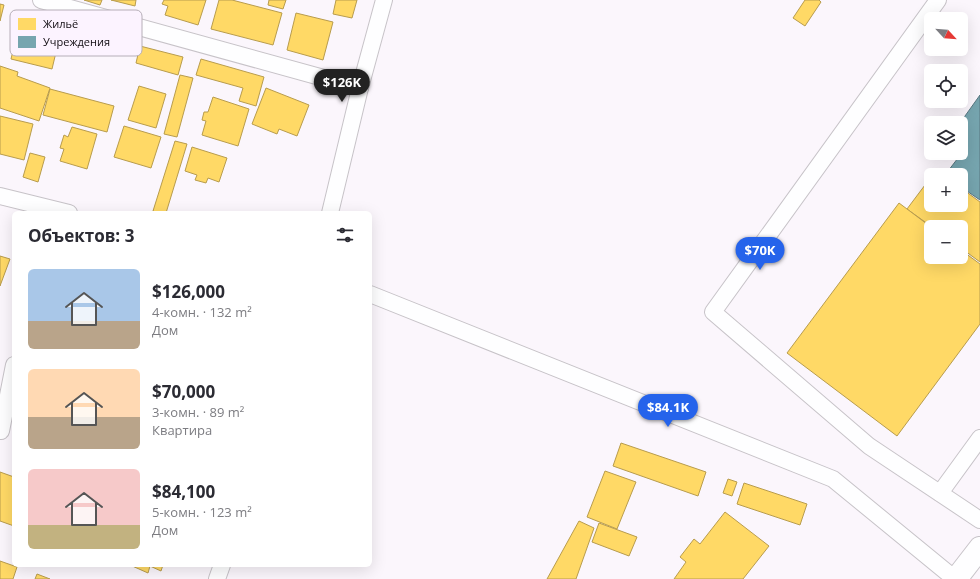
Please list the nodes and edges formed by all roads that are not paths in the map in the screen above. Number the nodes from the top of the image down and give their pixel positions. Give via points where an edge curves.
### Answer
1 (40, 0) edge
2 (384, 0) edge
3 (938, 0) edge
4 (76, 10) edge
5 (142, 28) edge
6 (360, 88) junction
7 (0, 196) edge
8 (62, 211) edge
9 (330, 211) edge
10 (372, 295) edge
11 (12, 380) edge
12 (5, 432) edge
13 (980, 438) edge
14 (940, 493) junction
15 (980, 520) edge
16 (980, 548) edge
17 (221, 567) edge
18 (217, 579) edge
19 (956, 579) edge

1 - 4 street
2 - 6 street
3 - 14 street via 713,312 869,446
5 - 6 street
6 - 9 street
7 - 8 street
10 - 19 street via 833,479
11 - 12 street
13 - 14 street
14 - 15 street
16 - 19 main road
17 - 18 street

